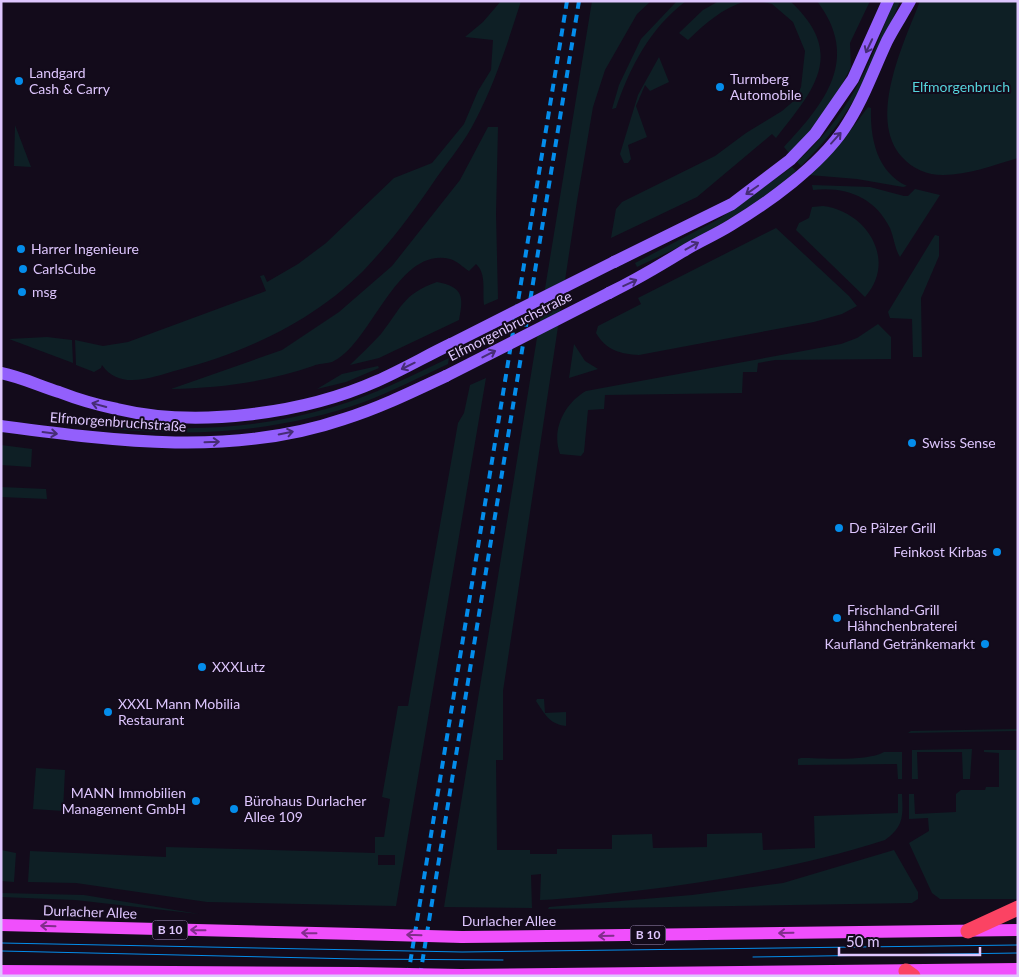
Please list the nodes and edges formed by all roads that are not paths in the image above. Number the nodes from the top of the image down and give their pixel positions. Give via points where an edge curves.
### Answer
1 (888, 1) edge
2 (910, 1) edge
3 (1, 373) edge
4 (1, 426) edge
5 (1018, 908) edge
6 (1, 925) edge
7 (1018, 930) edge
8 (968, 931) junction
9 (1018, 969) edge
10 (1, 971) edge
11 (909, 973) edge
12 (461, 975) edge

1 -> 3 main road, Elfmorgenbruchstraße, bridge via 854,78 815,134 790,160 732,204 375,382 328,398 275,409 221,416 162,416 74,398
4 -> 2 main road, Elfmorgenbruchstraße, bridge via 168,443 238,441 343,420 393,401 651,273 772,197 821,156 843,131
5 - 8 highway
8 -> 6 main road, Durlacher Allee / B 10, bridge via 462,937
7 - 8 main road, Durlacher Allee
9 - 11 main road
10 - 12 main road, bridge
11 - 12 main road

